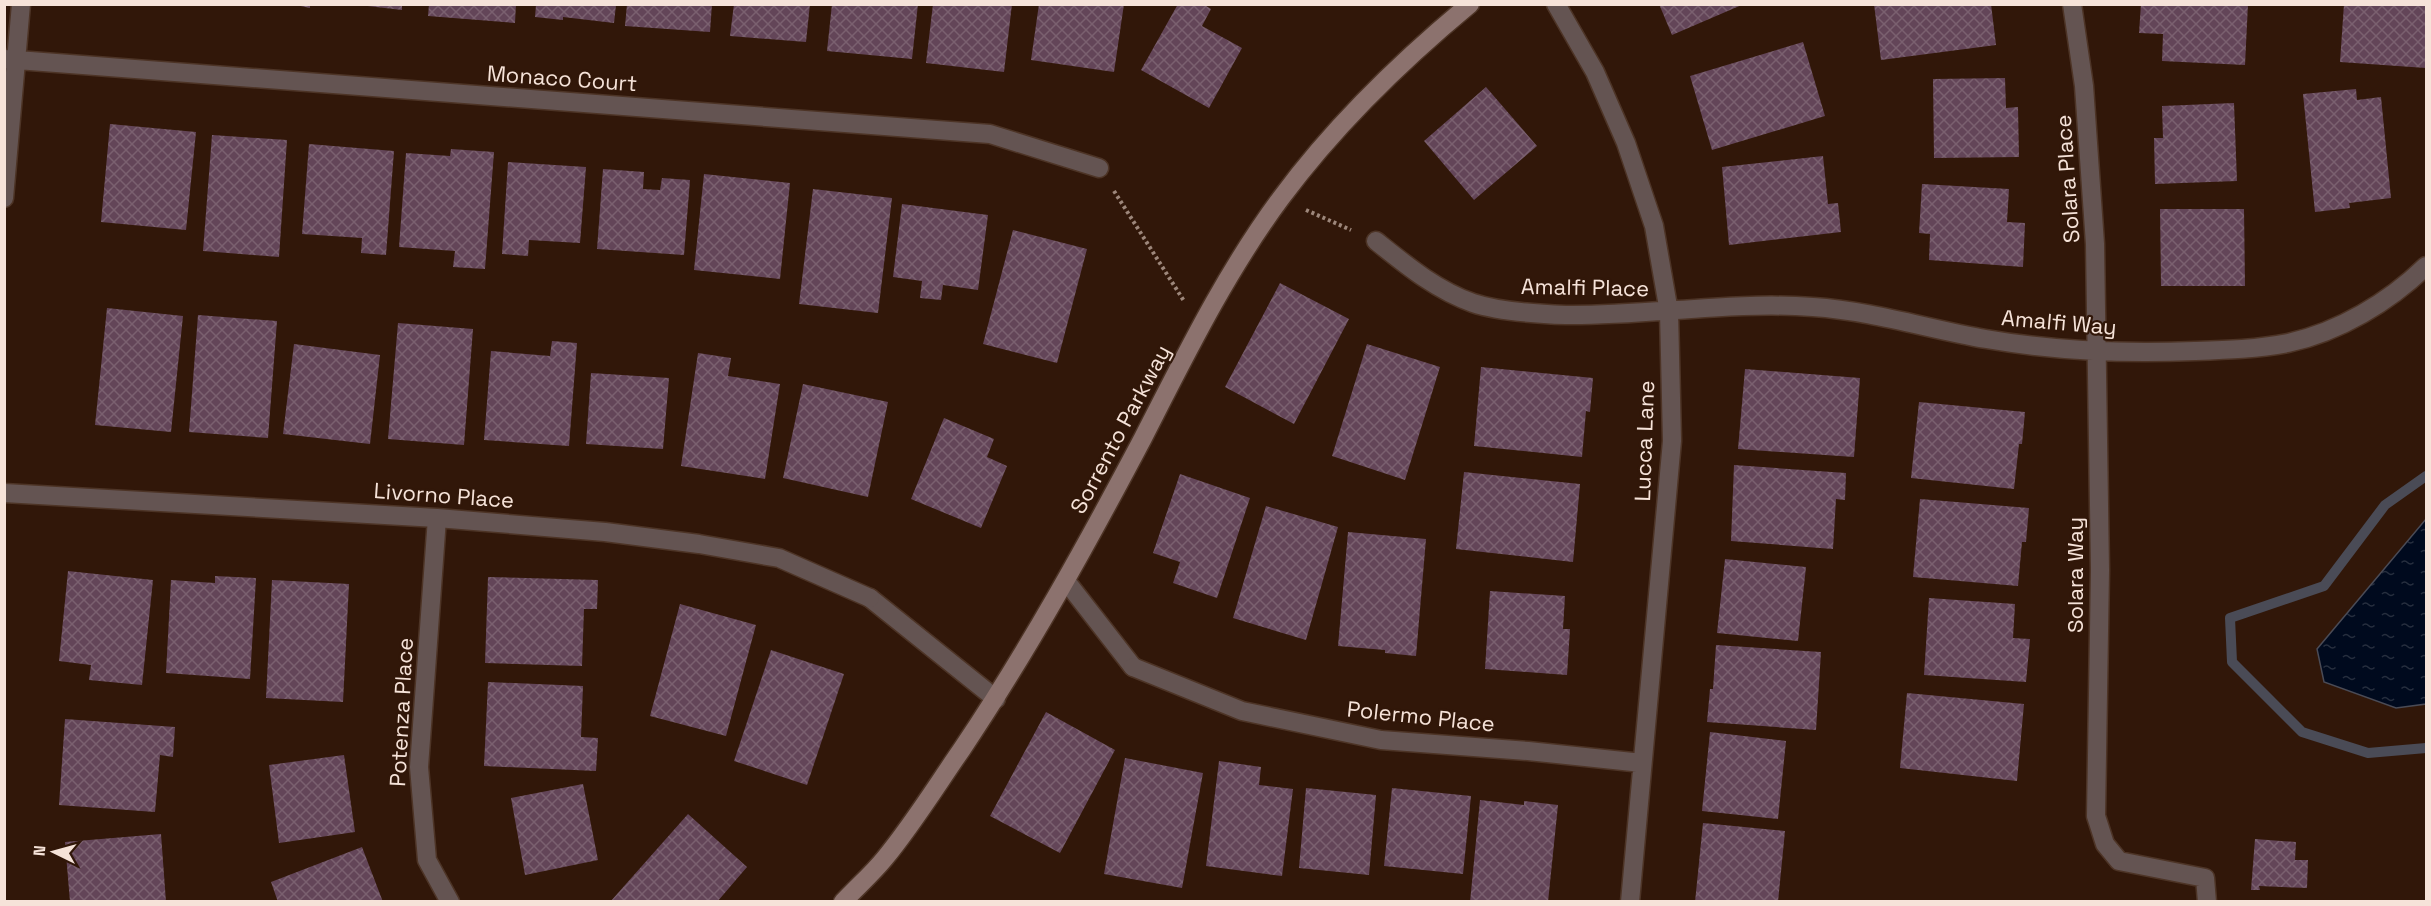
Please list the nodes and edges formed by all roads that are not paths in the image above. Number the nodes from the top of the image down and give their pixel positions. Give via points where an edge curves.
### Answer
1 (21, 4) edge
2 (1470, 4) edge
3 (1556, 4) edge
4 (2072, 4) edge
5 (10, 60) edge
6 (1099, 168) road end
7 (4, 198) edge
8 (1376, 241) road end
9 (2427, 266) edge
10 (1669, 312) junction
11 (2097, 351) junction
12 (4, 494) edge
13 (437, 518) junction
14 (1066, 581) junction
15 (996, 699) junction
16 (1642, 764) junction
17 (450, 902) edge
18 (843, 902) edge
19 (1630, 902) edge
20 (2207, 902) edge

1 - 5 street
2 - 14 street, Sorrento Parkway via 1384,79 1280,198 1201,327
3 - 10 street, Lucca Lane via 1595,72 1626,143 1654,226
4 - 11 street, Solara Place via 2085,97 2095,244
5 - 6 street, Monaco Court via 990,134
5 - 7 street
8 - 10 street, Amalfi Place via 1424,279 1474,303 1534,314
9 - 11 street, Amalfi Way via 2382,303 2333,328 2290,343 2240,350
10 - 11 street, Amalfi Way via 1787,305 1851,309 1987,339
10 - 16 street, Lucca Lane via 1672,441
11 - 20 street, Solara Way via 2100,570 2096,816 2105,844 2119,861 2205,878
12 - 13 street, Livorno Place
13 - 15 street, Livorno Place via 605,532 779,558 870,598
13 - 17 street, Potenza Place via 419,767 427,861
14 - 15 street, Sorrento Parkway
14 - 16 street, Polermo Place via 1133,667 1242,711 1381,740
15 - 18 street, Sorrento Parkway via 885,858
16 - 19 street, Lucca Lane

